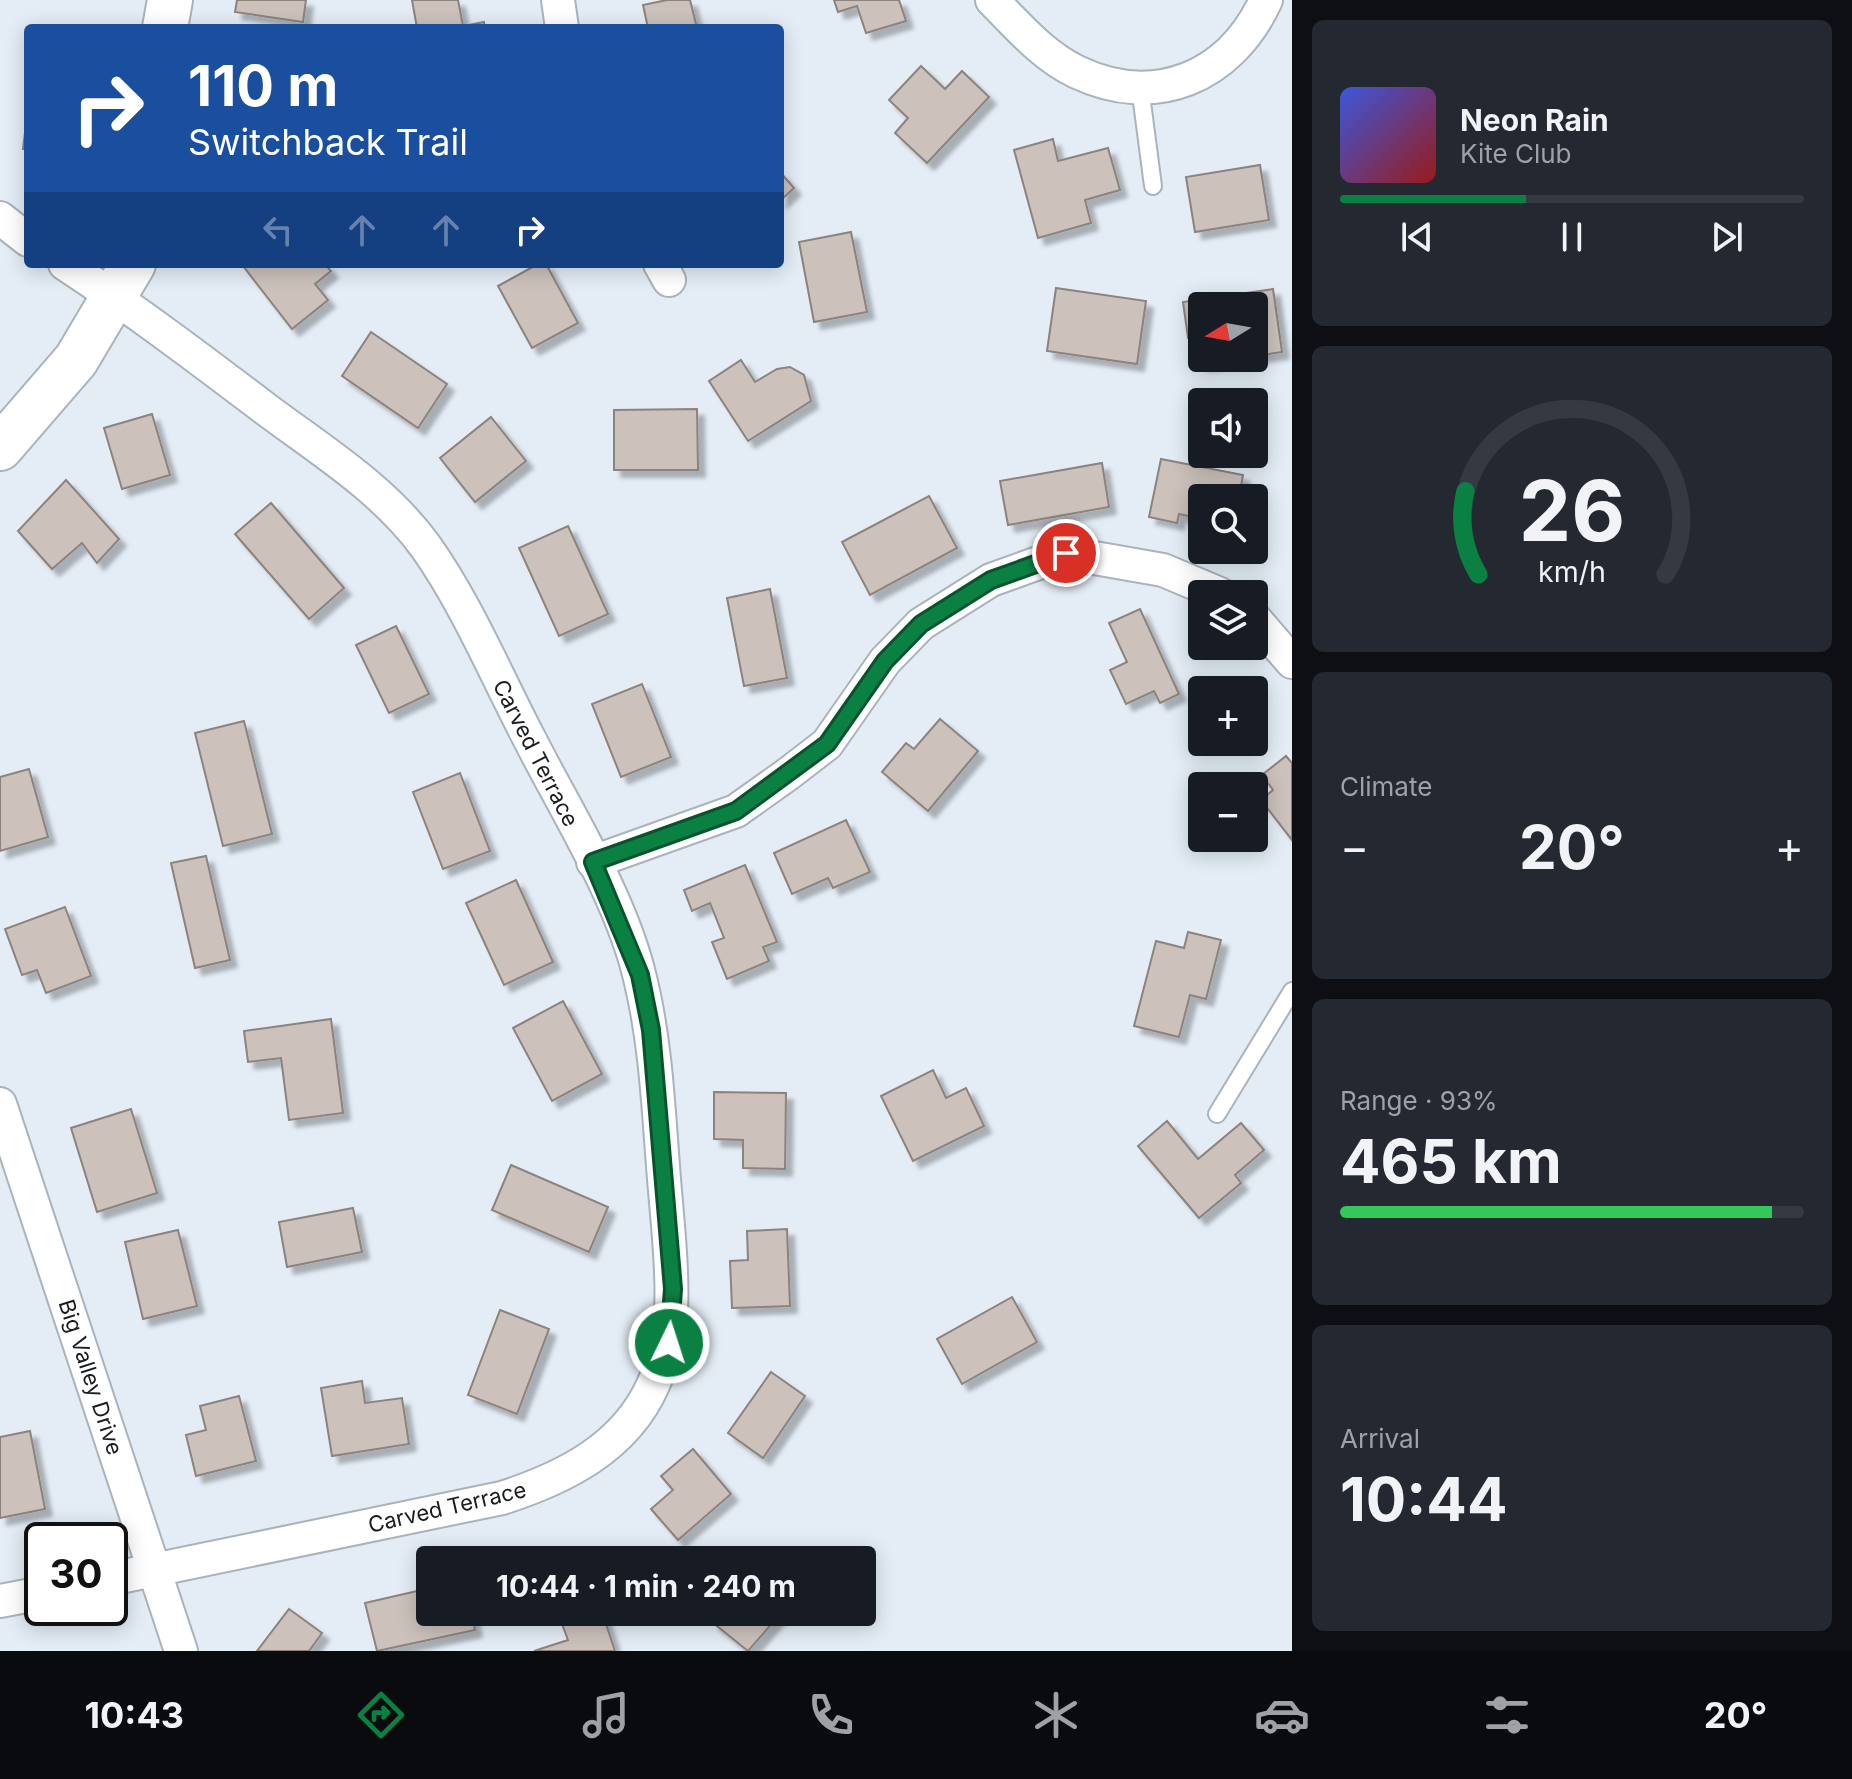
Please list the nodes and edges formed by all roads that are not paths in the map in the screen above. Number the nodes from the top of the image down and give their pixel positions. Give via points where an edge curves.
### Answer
1 (170, 0) edge
2 (558, 0) edge
3 (992, 0) edge
4 (1260, 13) edge
5 (166, 24) edge
6 (561, 24) edge
7 (1140, 87) junction
8 (1153, 186) dead end
9 (0, 218) edge
10 (24, 237) edge
11 (79, 268) edge
12 (124, 281) edge
13 (0, 448) edge
14 (1188, 581) edge
15 (1268, 634) edge
16 (1292, 662) edge
17 (593, 862) junction
18 (1292, 991) edge
19 (0, 1104) edge
20 (1217, 1114) dead end
21 (155, 1570) junction
22 (128, 1575) edge
23 (24, 1596) edge
24 (0, 1601) edge
25 (181, 1651) edge

1 - 5 street
2 - 6 street
3 - 7 street via 1040,47 1074,71 1113,86
4 - 7 street via 1224,59 1197,77
7 - 8 lane
9 - 10 street
11 - 12 street, Carved Terrace
12 - 13 street via 76,360
12 - 17 street, Carved Terrace via 354,474 425,546
14 - 17 street via 1163,570 1066,553 991,580 921,624 885,661 827,744 736,811
15 - 16 street
17 - 21 street, Carved Terrace via 640,975 653,1049 673,1289 669,1343 652,1388 627,1428 589,1460 547,1483 502,1498
18 - 20 lane
19 - 21 street, Big Valley Drive
21 - 22 street, Carved Terrace
21 - 25 street, Big Valley Drive
23 - 24 street

